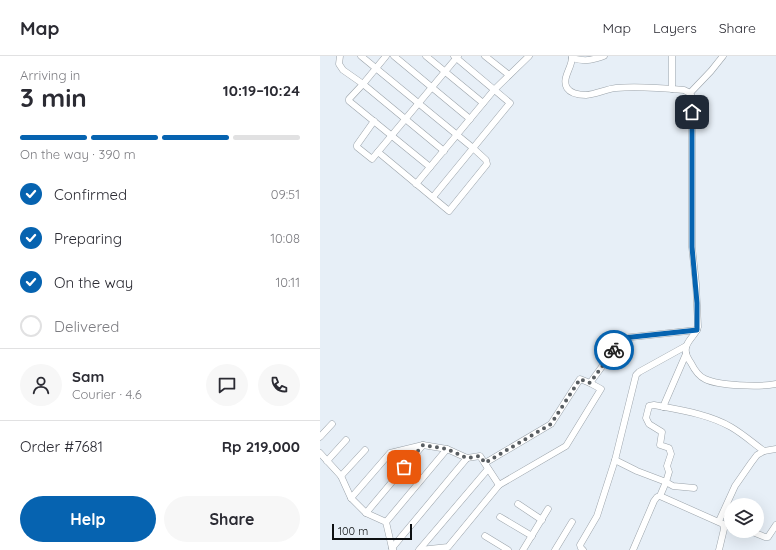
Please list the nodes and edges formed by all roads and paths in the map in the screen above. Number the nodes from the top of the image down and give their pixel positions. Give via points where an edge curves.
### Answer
1 (340, 56) edge
2 (361, 56) edge
3 (386, 56) edge
4 (394, 56) edge
5 (426, 56) edge
6 (485, 56) edge
7 (518, 56) edge
8 (604, 56) edge
9 (672, 56) edge
10 (723, 56) edge
11 (456, 57) edge
12 (572, 57) edge
13 (526, 58) edge
14 (590, 58) edge
15 (376, 68) junction
16 (445, 71) junction
17 (509, 75) junction
18 (363, 84) junction
19 (432, 87) junction
20 (672, 89) junction
21 (494, 90) junction
22 (690, 93) junction
23 (484, 103) junction
24 (418, 104) junction
25 (406, 119) junction
26 (470, 119) junction
27 (374, 121) junction
28 (457, 135) junction
29 (392, 136) junction
30 (473, 148) junction
31 (444, 151) junction
32 (378, 152) junction
33 (430, 167) junction
34 (416, 184) junction
35 (433, 197) junction
36 (697, 330) junction
37 (686, 346) junction
38 (686, 354) junction
39 (590, 383) junction
40 (776, 384) edge
41 (663, 407) junction
42 (332, 424) dead end
43 (320, 437) edge
44 (346, 440) dead end
45 (423, 445) junction
46 (447, 449) junction
47 (776, 449) edge
48 (365, 450) dead end
49 (764, 451) junction
50 (320, 453) edge
51 (467, 458) junction
52 (615, 460) junction
53 (327, 461) junction
54 (487, 466) junction
55 (341, 476) junction
56 (666, 482) junction
57 (499, 485) junction
58 (694, 488) dead end
59 (660, 496) junction
60 (351, 498) junction
61 (522, 505) dead end
62 (548, 508) dead end
63 (366, 513) junction
64 (500, 517) dead end
65 (542, 520) junction
66 (386, 522) junction
67 (572, 522) dead end
68 (721, 522) junction
69 (724, 523) edge
70 (776, 525) edge
71 (485, 536) dead end
72 (532, 536) junction
73 (764, 536) edge
74 (393, 549) edge
75 (419, 550) edge
76 (508, 550) edge
77 (523, 550) edge
78 (554, 550) edge
79 (583, 550) edge
80 (634, 550) edge
81 (719, 550) edge

1 - 18 street via 340,68
2 - 15 street
3 - 15 street
4 - 19 street
5 - 16 street
6 - 17 street
7 - 13 street
8 - 14 street
9 - 20 street
10 - 22 street
11 - 16 street
11 - 21 street
12 - 14 street
12 - 20 street via 566,80 567,88 572,93 586,95 625,87
13 - 17 street
15 - 18 street
15 - 24 street
16 - 19 street
16 - 23 street
17 - 21 street
18 - 25 street
18 - 27 street via 349,101
19 - 24 street
19 - 26 street
20 - 22 street
21 - 23 street
21 - 30 street via 510,103
22 - 36 street via 692,247
23 - 26 street
24 - 25 street
24 - 28 street
25 - 29 street
25 - 31 street
26 - 28 street
27 - 29 street
27 - 32 street via 357,146 371,158
28 - 30 street
28 - 31 street
29 - 32 street
29 - 33 street
30 - 35 street
30 - 35 street via 487,164 450,210
31 - 33 street
32 - 34 street
33 - 34 street
34 - 35 street
36 - 37 street
36 - 39 street via 623,338
37 - 38 street
37 - 52 street via 636,375
38 - 40 street via 695,370 706,380 744,385
38 - 41 street
39 - 54 street via 580,379 551,424
39 - 57 street via 601,389 566,446
41 - 49 street via 690,412 720,422
41 - 56 street via 649,406 646,418 649,424 662,432 660,445 669,448 671,454
42 - 43 street
44 - 53 street
45 - 46 street
45 - 60 street via 390,453
45 - 63 street
46 - 51 street
46 - 66 street
47 - 49 street
48 - 55 street
49 - 68 street via 757,455 734,486
50 - 53 street
51 - 54 street via 480,456
51 - 74 street
52 - 56 street
52 - 79 street via 597,516 580,545
53 - 55 street
54 - 57 street
54 - 75 street
55 - 60 street
56 - 58 street via 673,486
56 - 59 street
57 - 75 street via 448,547
59 - 68 street
59 - 80 street via 654,501
60 - 63 street
61 - 65 street
62 - 65 street
63 - 66 street
64 - 72 street
65 - 72 street
66 - 74 street
67 - 78 street
68 - 69 street
68 - 81 street via 724,529
70 - 73 street via 768,537
71 - 76 street
72 - 77 street

